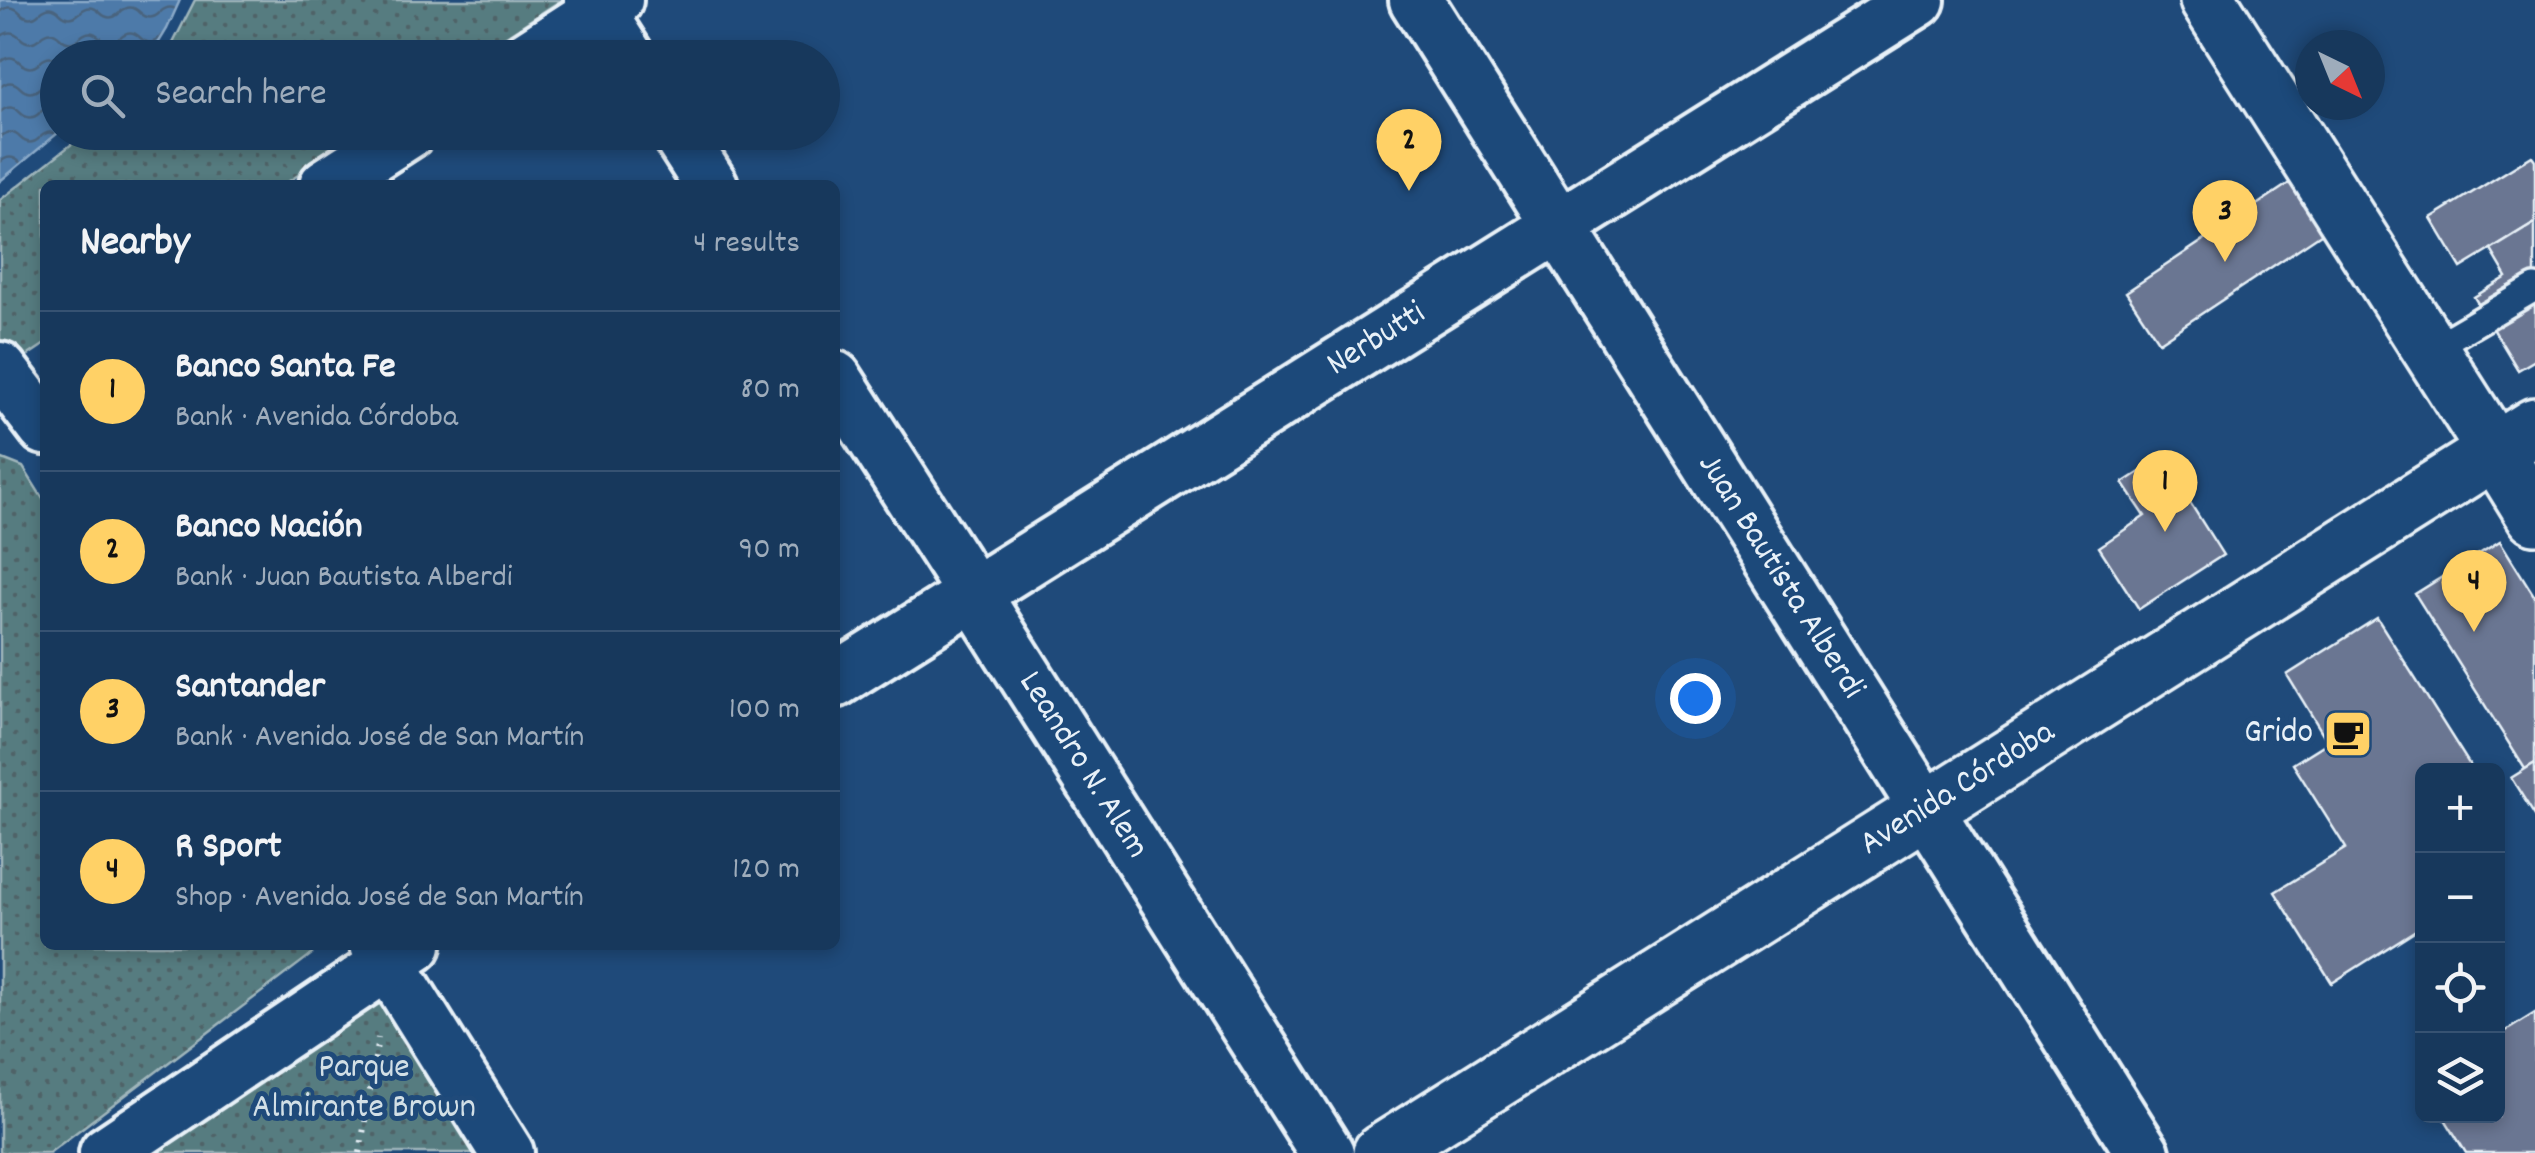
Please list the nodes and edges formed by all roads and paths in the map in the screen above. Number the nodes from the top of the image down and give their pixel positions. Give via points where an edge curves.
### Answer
1 (1416, 0) edge
2 (1918, 0) edge
3 (2208, 0) edge
4 (602, 4) edge
5 (551, 40) edge
6 (619, 40) edge
7 (380, 150) edge
8 (688, 150) edge
9 (334, 180) edge
10 (707, 180) edge
11 (1559, 226) junction
12 (2535, 288) edge
13 (2431, 350) junction
14 (15, 377) edge
15 (840, 386) edge
16 (40, 420) edge
17 (2515, 438) edge
18 (2535, 516) edge
19 (974, 594) junction
20 (840, 678) edge
21 (1925, 810) junction
22 (393, 951) edge
23 (106, 1153) edge
24 (360, 1153) edge
25 (506, 1153) edge
26 (1327, 1153) edge
27 (1380, 1153) edge
28 (2143, 1153) edge

1 - 11 street, Juan Bautista Alberdi
2 - 11 street, Nerbutti
3 - 13 main road
4 - 5 street
4 - 6 street
7 - 9 street
8 - 10 street
11 - 19 street, Nerbutti
11 - 21 street, Juan Bautista Alberdi
12 - 13 lane
13 - 17 main road
14 - 16 street
15 - 19 street, Leandro N. Alem
17 - 18 main road
17 - 21 main road, Avenida Córdoba
19 - 20 street, Nerbutti
19 - 26 street, Leandro N. Alem
21 - 27 main road, Avenida Córdoba
21 - 28 street, Juan Bautista Alberdi
22 - 23 street
22 - 24 path
22 - 25 street

